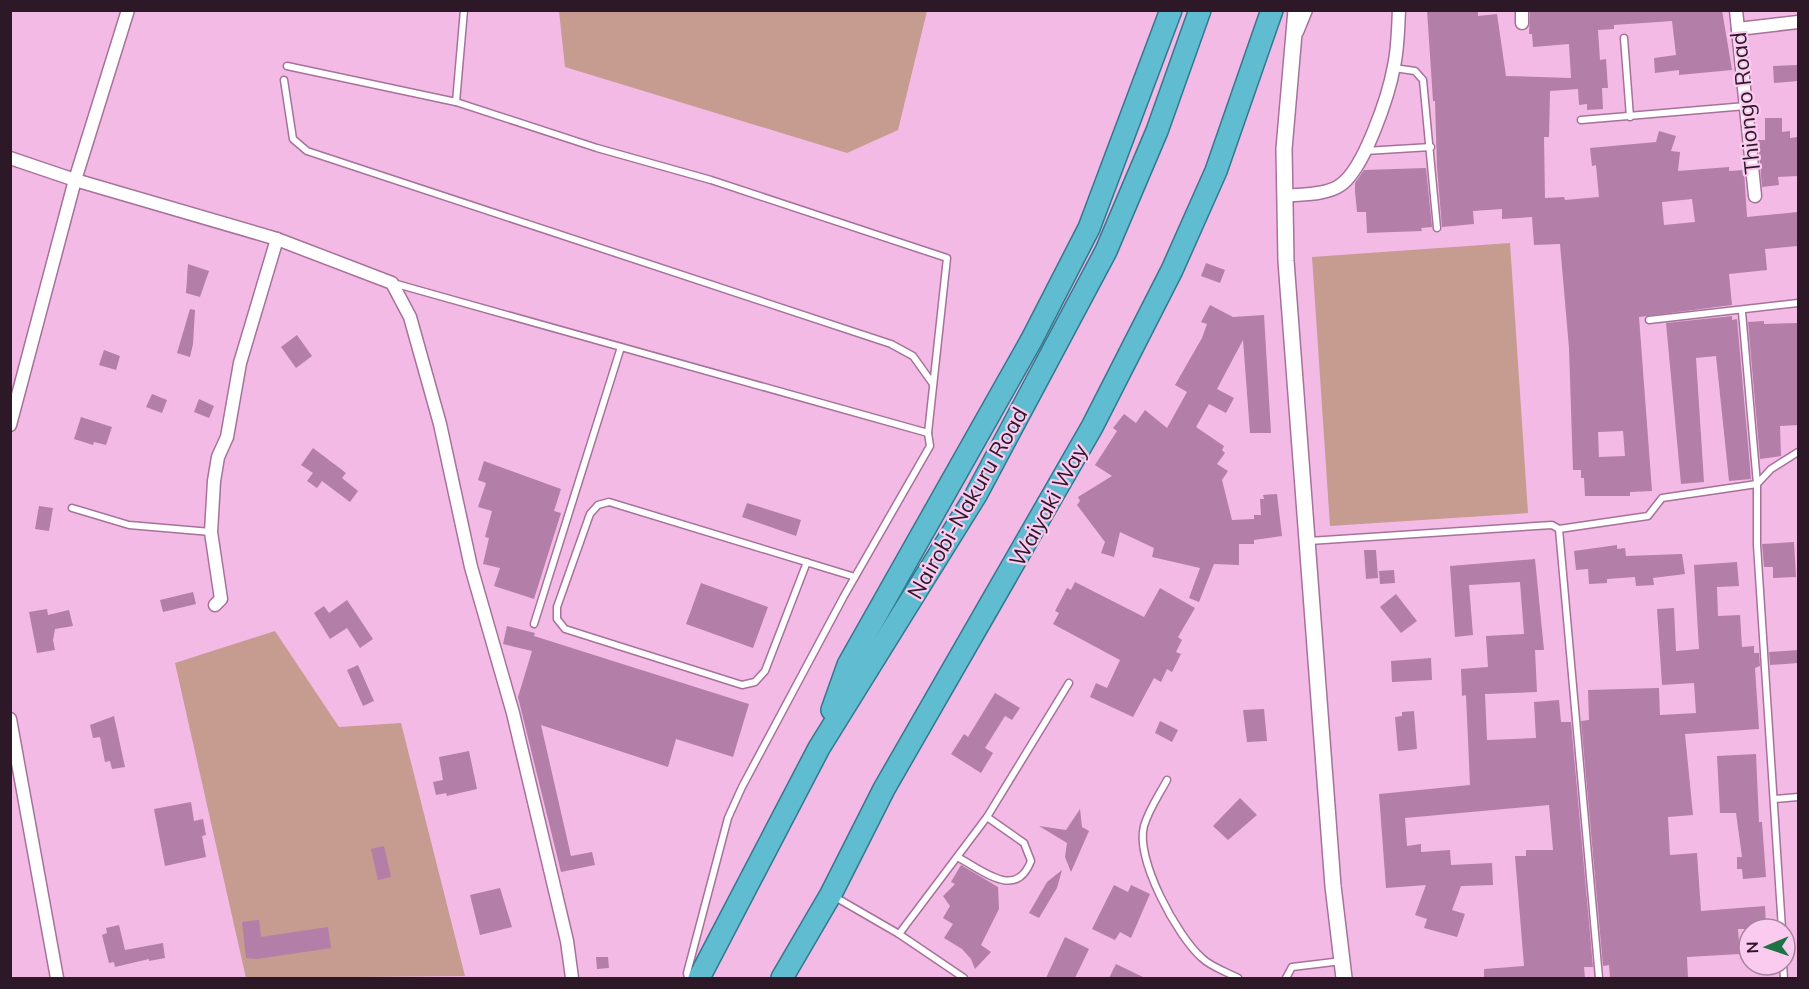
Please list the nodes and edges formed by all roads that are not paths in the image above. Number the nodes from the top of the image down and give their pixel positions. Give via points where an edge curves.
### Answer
1 (128, 10) edge
2 (464, 10) edge
3 (1172, 10) edge
4 (1200, 10) edge
5 (1272, 10) edge
6 (1296, 10) edge
7 (1306, 10) edge
8 (1399, 10) edge
9 (1736, 10) edge
10 (1798, 22) edge
11 (1738, 29) junction
12 (1624, 38) dead end
13 (1293, 43) junction
14 (287, 66) dead end
15 (1394, 68) junction
16 (284, 80) dead end
17 (456, 102) junction
18 (1746, 106) junction
19 (1630, 117) junction
20 (1581, 120) dead end
21 (1431, 147) junction
22 (1364, 151) junction
23 (10, 158) edge
24 (75, 180) junction
25 (1285, 196) junction
26 (1755, 196) dead end
27 (1437, 228) dead end
28 (277, 239) junction
29 (392, 283) junction
30 (1798, 303) edge
31 (1742, 312) junction
32 (1649, 320) dead end
33 (621, 347) junction
34 (933, 385) junction
35 (10, 425) edge
36 (928, 433) junction
37 (1798, 453) edge
38 (1757, 484) junction
39 (72, 508) dead end
40 (1559, 529) junction
41 (211, 532) junction
42 (1308, 541) junction
43 (807, 562) junction
44 (855, 577) junction
45 (215, 605) dead end
46 (534, 624) dead end
47 (1069, 683) dead end
48 (10, 719) edge
49 (819, 748) junction
50 (1167, 780) dead end
51 (1798, 797) edge
52 (1774, 798) junction
53 (987, 817) junction
54 (959, 858) junction
55 (831, 894) junction
56 (1781, 917) edge
57 (899, 934) junction
58 (1342, 961) junction
59 (57, 978) edge
60 (572, 978) edge
61 (688, 978) edge
62 (699, 978) edge
63 (782, 978) edge
64 (963, 978) edge
65 (1238, 978) edge
66 (1286, 978) edge
67 (1344, 978) edge
68 (1599, 978) edge

1 - 24 street
2 - 17 lane
3 - 49 highway via 1089,228 1032,339 848,665
4 - 49 highway, Nairobi-Nakuru Road via 1157,131 1106,251 976,495
5 - 55 highway, Waiyaki Way via 1216,171 1172,270 1092,427 884,789
6 - 13 street
7 - 13 street
8 - 15 street
9 - 11 street, Thiongo Road
10 - 11 street
11 - 18 street, Thiongo Road
12 - 19 lane
13 - 25 street via 1286,102
14 - 17 lane
15 - 21 lane via 1415,71 1422,77
15 - 22 street
16 - 34 lane via 293,139 307,151 891,344 913,356
17 - 34 lane via 947,258
18 - 19 lane
18 - 26 street, Thiongo Road
19 - 20 lane
21 - 22 lane
21 - 27 lane
22 - 25 street via 1341,185
23 - 24 street
24 - 28 street
24 - 35 street
25 - 42 street via 1286,261
28 - 29 street
28 - 41 street via 240,363 227,437 218,457
29 - 33 lane
29 - 60 street via 410,317 440,424 471,567 513,713 567,941
30 - 31 lane
31 - 32 lane
31 - 38 lane
33 - 36 lane
33 - 46 lane
34 - 36 lane
36 - 44 lane via 930,446
37 - 38 lane
38 - 40 lane via 1662,498 1648,516
38 - 52 lane via 1757,545
39 - 41 lane via 129,525
40 - 42 lane via 1552,525
40 - 68 lane
41 - 45 street via 221,599
42 - 58 street
43 - 43 lane via 609,502 598,505 590,514 557,607 557,619 565,629 742,685 755,682 765,671
43 - 44 lane
44 - 61 lane via 728,818
47 - 53 lane
48 - 59 street
49 - 62 highway, Nairobi-Nakuru Road
50 - 65 lane via 1143,828 1143,851 1169,917 1202,959
51 - 52 lane
52 - 56 lane
53 - 54 lane
53 - 54 lane via 1024,843 1031,861 1027,872 1019,880 1009,882
54 - 57 lane
55 - 57 lane
55 - 63 highway, Waiyaki Way
57 - 64 lane
58 - 66 lane via 1292,967
58 - 67 street

